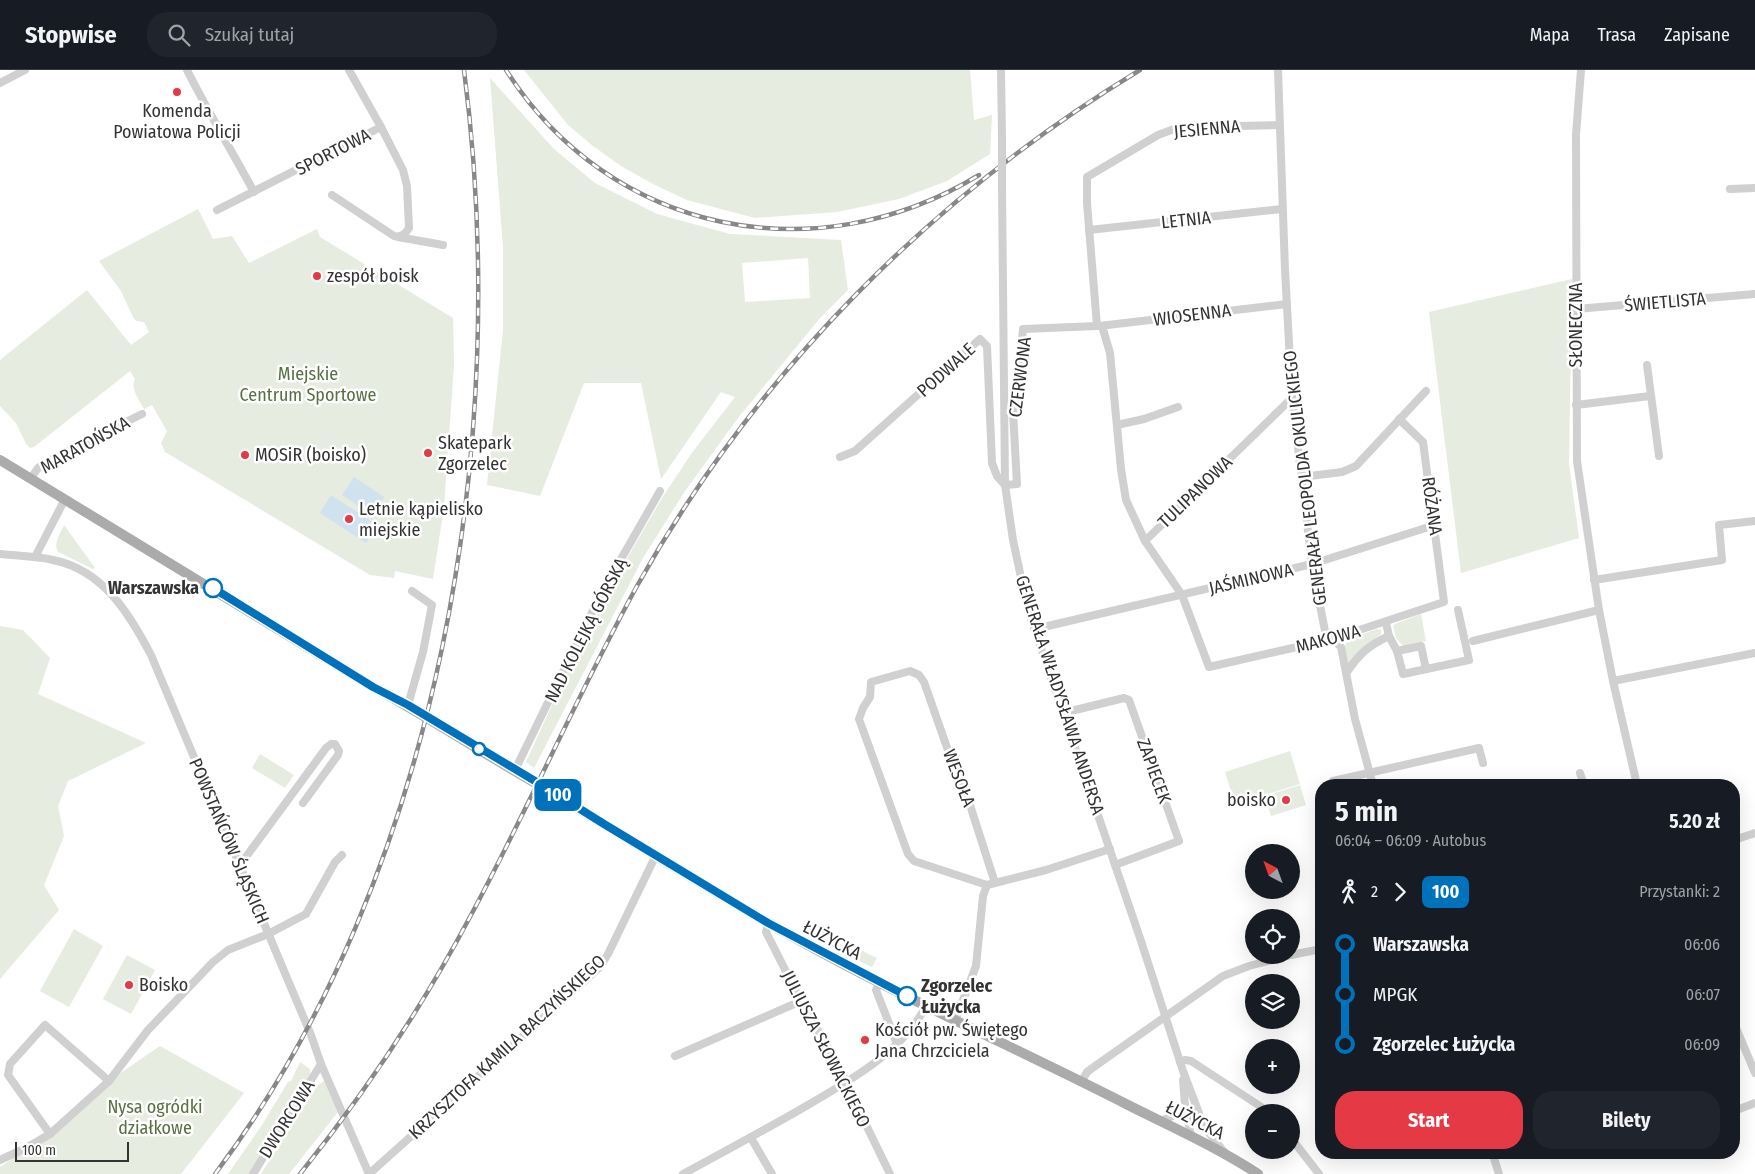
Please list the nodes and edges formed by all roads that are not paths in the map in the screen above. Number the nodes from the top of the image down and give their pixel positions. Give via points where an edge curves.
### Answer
1 (26, 70) edge
2 (187, 70) edge
3 (349, 70) edge
4 (1001, 70) edge
5 (1278, 70) edge
6 (1581, 70) edge
7 (0, 83) edge
8 (1280, 125) junction
9 (381, 127) junction
10 (1755, 188) edge
11 (1730, 189) dead end
12 (254, 192) junction
13 (332, 195) dead end
14 (1282, 209) junction
15 (217, 210) dead end
16 (1089, 230) junction
17 (397, 237) junction
18 (443, 245) dead end
19 (1755, 294) edge
20 (1287, 304) junction
21 (1576, 309) junction
22 (1100, 326) junction
23 (1647, 366) dead end
24 (1426, 391) dead end
25 (1650, 396) junction
26 (1292, 398) junction
27 (1576, 405) junction
28 (1178, 407) dead end
29 (142, 414) dead end
30 (1399, 420) junction
31 (1117, 425) junction
32 (1659, 456) dead end
33 (840, 457) dead end
34 (0, 460) edge
35 (1302, 477) junction
36 (31, 478) junction
37 (1005, 485) junction
38 (660, 491) dead end
39 (65, 499) junction
40 (1755, 521) edge
41 (1434, 525) junction
42 (1145, 541) junction
43 (0, 554) edge
44 (35, 557) junction
45 (1312, 564) junction
46 (1594, 580) junction
47 (412, 590) dead end
48 (1182, 595) junction
49 (1444, 602) joint
50 (1458, 610) dead end
51 (1599, 610) junction
52 (1386, 623) junction
53 (1035, 629) junction
54 (1389, 636) junction
55 (1332, 639) junction
56 (1473, 641) dead end
57 (1398, 650) junction
58 (1755, 653) edge
59 (1209, 667) joint
60 (1426, 670) junction
61 (1347, 672) junction
62 (1613, 681) junction
63 (408, 705) junction
64 (1062, 713) junction
65 (1483, 763) dead end
66 (515, 770) junction
67 (1369, 772) junction
68 (1580, 773) dead end
69 (1341, 779) edge
70 (1371, 779) edge
71 (1582, 779) edge
72 (1636, 779) edge
73 (303, 803) dead end
74 (1755, 832) edge
75 (1740, 838) edge
76 (1110, 849) junction
77 (342, 855) dead end
78 (656, 855) junction
79 (1115, 865) junction
80 (240, 866) junction
81 (991, 884) junction
82 (768, 923) junction
83 (268, 934) junction
84 (1315, 950) edge
85 (1300, 953) edge
86 (1257, 964) edge
87 (879, 983) junction
88 (801, 1001) junction
89 (926, 1006) junction
90 (1166, 1016) junction
91 (955, 1021) junction
92 (1740, 1037) edge
93 (897, 1044) junction
94 (675, 1056) dead end
95 (1180, 1062) junction
96 (322, 1064) junction
97 (1183, 1070) junction
98 (1755, 1073) edge
99 (109, 1081) junction
100 (1082, 1081) junction
101 (846, 1083) junction
102 (1755, 1103) edge
103 (1257, 1104) edge
104 (1185, 1105) junction
105 (1740, 1109) edge
106 (1198, 1113) junction
107 (1161, 1121) junction
108 (50, 1134) junction
109 (1191, 1136) junction
110 (751, 1138) junction
111 (1300, 1150) edge
112 (1226, 1154) junction
113 (1494, 1159) edge
114 (0, 1160) edge
115 (253, 1174) edge
116 (369, 1174) edge
117 (683, 1174) edge
118 (772, 1174) edge
119 (890, 1174) edge
120 (1258, 1174) edge
121 (1319, 1174) edge
122 (1498, 1174) edge

1 - 7 street
2 - 12 street
3 - 9 street
4 - 37 street, GENERAŁA WŁADYSŁAWA ANDERSA, bridge
5 - 8 street, GENERAŁA LEOPOLDA OKULICKIEGO
6 - 21 street, SŁONECZNA via 1576,135
8 - 14 street, GENERAŁA LEOPOLDA OKULICKIEGO
8 - 16 street, JESIENNA via 1190,127 1158,135 1087,177
9 - 12 street, SPORTOWA
9 - 17 street, SPORTOWA via 403,170 407,186 409,228
10 - 11 street
12 - 15 street, SPORTOWA
13 - 17 street
14 - 16 street, LETNIA
14 - 20 street, GENERAŁA LEOPOLDA OKULICKIEGO
16 - 22 street
17 - 18 street
19 - 21 street, ŚWIETLISTA
20 - 22 street, WIOSENNA
20 - 26 street, GENERAŁA LEOPOLDA OKULICKIEGO
21 - 27 street, SŁONECZNA
22 - 31 street via 1110,353
22 - 37 street, CZERWONA via 1023,329 1014,412 1017,484
23 - 25 street
24 - 30 street
25 - 27 street
25 - 32 street
26 - 35 street, GENERAŁA LEOPOLDA OKULICKIEGO
26 - 42 street, TULIPANOWA
27 - 46 street, SŁONECZNA via 1577,461
28 - 31 street
29 - 36 street, MARATOŃSKA via 44,463
30 - 35 street via 1356,466 1342,472
30 - 41 street, RÓŻANA via 1423,442
31 - 42 street via 1126,500
33 - 37 street, PODWALE via 856,451 980,339 987,346 992,463
34 - 36 main road
35 - 45 street, GENERAŁA LEOPOLDA OKULICKIEGO
36 - 39 main road
37 - 53 street, GENERAŁA WŁADYSŁAWA ANDERSA via 1013,540
38 - 66 street, NAD KOLEJKĄ GÓRSKĄ via 601,594
39 - 44 street
39 - 63 main road via 373,687
40 - 46 street via 1719,525 1722,560
41 - 45 street, JAŚMINOWA
41 - 49 street, RÓŻANA
42 - 48 street, TULIPANOWA
43 - 44 street, POWSTAŃCÓW ŚLĄSKICH
44 - 80 street, POWSTAŃCÓW ŚLĄSKICH via 68,564 109,589 137,627
45 - 48 street, JAŚMINOWA
45 - 55 street, GENERAŁA LEOPOLDA OKULICKIEGO via 1325,631
46 - 51 street, SŁONECZNA
47 - 63 street via 432,605
48 - 53 street, JAŚMINOWA
48 - 59 street, TULIPANOWA
49 - 52 street, MAKOWA
50 - 60 street via 1468,660
51 - 56 street
51 - 62 street, SŁONECZNA
52 - 54 street
52 - 55 street, MAKOWA
53 - 64 street, GENERAŁA WŁADYSŁAWA ANDERSA
54 - 57 street
54 - 61 street via 1359,654
55 - 59 street, MAKOWA
55 - 61 street, GENERAŁA LEOPOLDA OKULICKIEGO via 1341,647
57 - 60 street via 1420,646
57 - 60 street via 1403,674
58 - 62 street
61 - 67 street, GENERAŁA LEOPOLDA OKULICKIEGO
62 - 72 street, SŁONECZNA
63 - 66 main road, ŁUŻYCKA
64 - 76 street, GENERAŁA WŁADYSŁAWA ANDERSA
64 - 79 street, ZAPIECEK via 1124,698 1129,700 1179,841
65 - 67 street via 1479,748
66 - 78 main road, ŁUŻYCKA
67 - 69 street
67 - 70 street, GENERAŁA LEOPOLDA OKULICKIEGO
68 - 71 street
73 - 80 street via 338,755 335,744 326,748
74 - 75 street
76 - 79 street, GENERAŁA WŁADYSŁAWA ANDERSA
76 - 81 street
77 - 83 street via 306,914
78 - 82 main road, ŁUŻYCKA
78 - 116 street, KRZYSZTOFA KAMILA BACZYŃSKIEGO via 600,967
79 - 90 street, GENERAŁA WŁADYSŁAWA ANDERSA
80 - 83 street, POWSTAŃCÓW ŚLĄSKICH
81 - 81 street, WESOŁA via 970,805 920,675 910,671 871,682 870,697 859,719 908,854 914,861
81 - 91 street via 983,896 976,966
82 - 87 main road, ŁUŻYCKA
82 - 88 street, JULIUSZA SŁOWACKIEGO via 766,932
83 - 96 street, POWSTAŃCÓW ŚLĄSKICH
83 - 99 street via 228,950 213,962 148,1030
84 - 85 street
86 - 90 street via 1223,976
87 - 89 main road, ŁUŻYCKA
87 - 93 street via 876,990
88 - 94 street
88 - 101 street, JULIUSZA SŁOWACKIEGO
89 - 91 main road, ŁUŻYCKA
89 - 93 street
90 - 95 street, GENERAŁA WŁADYSŁAWA ANDERSA
90 - 100 street via 1088,1072
91 - 100 main road, ŁUŻYCKA
92 - 98 street
93 - 101 street
95 - 97 street, GENERAŁA WŁADYSŁAWA ANDERSA
95 - 103 street via 1191,1061
96 - 115 street, DWORCOWA
96 - 116 street, POWSTAŃCÓW ŚLĄSKICH
97 - 104 street, GENERAŁA WŁADYSŁAWA ANDERSA
97 - 106 street, GENERAŁA WŁADYSŁAWA ANDERSA
99 - 108 street
99 - 108 street via 45,1025 10,1064 8,1075
100 - 107 main road, ŁUŻYCKA
101 - 110 street
101 - 119 street, JULIUSZA SŁOWACKIEGO
102 - 105 street
104 - 107 street
104 - 109 street, GENERAŁA WŁADYSŁAWA ANDERSA
106 - 109 street
106 - 112 street, GENERAŁA WŁADYSŁAWA ANDERSA
107 - 109 main road, ŁUŻYCKA
108 - 114 street
109 - 112 main road, ŁUŻYCKA
110 - 117 street
110 - 118 street
111 - 121 street
112 - 120 main road, ŁUŻYCKA
113 - 122 street

